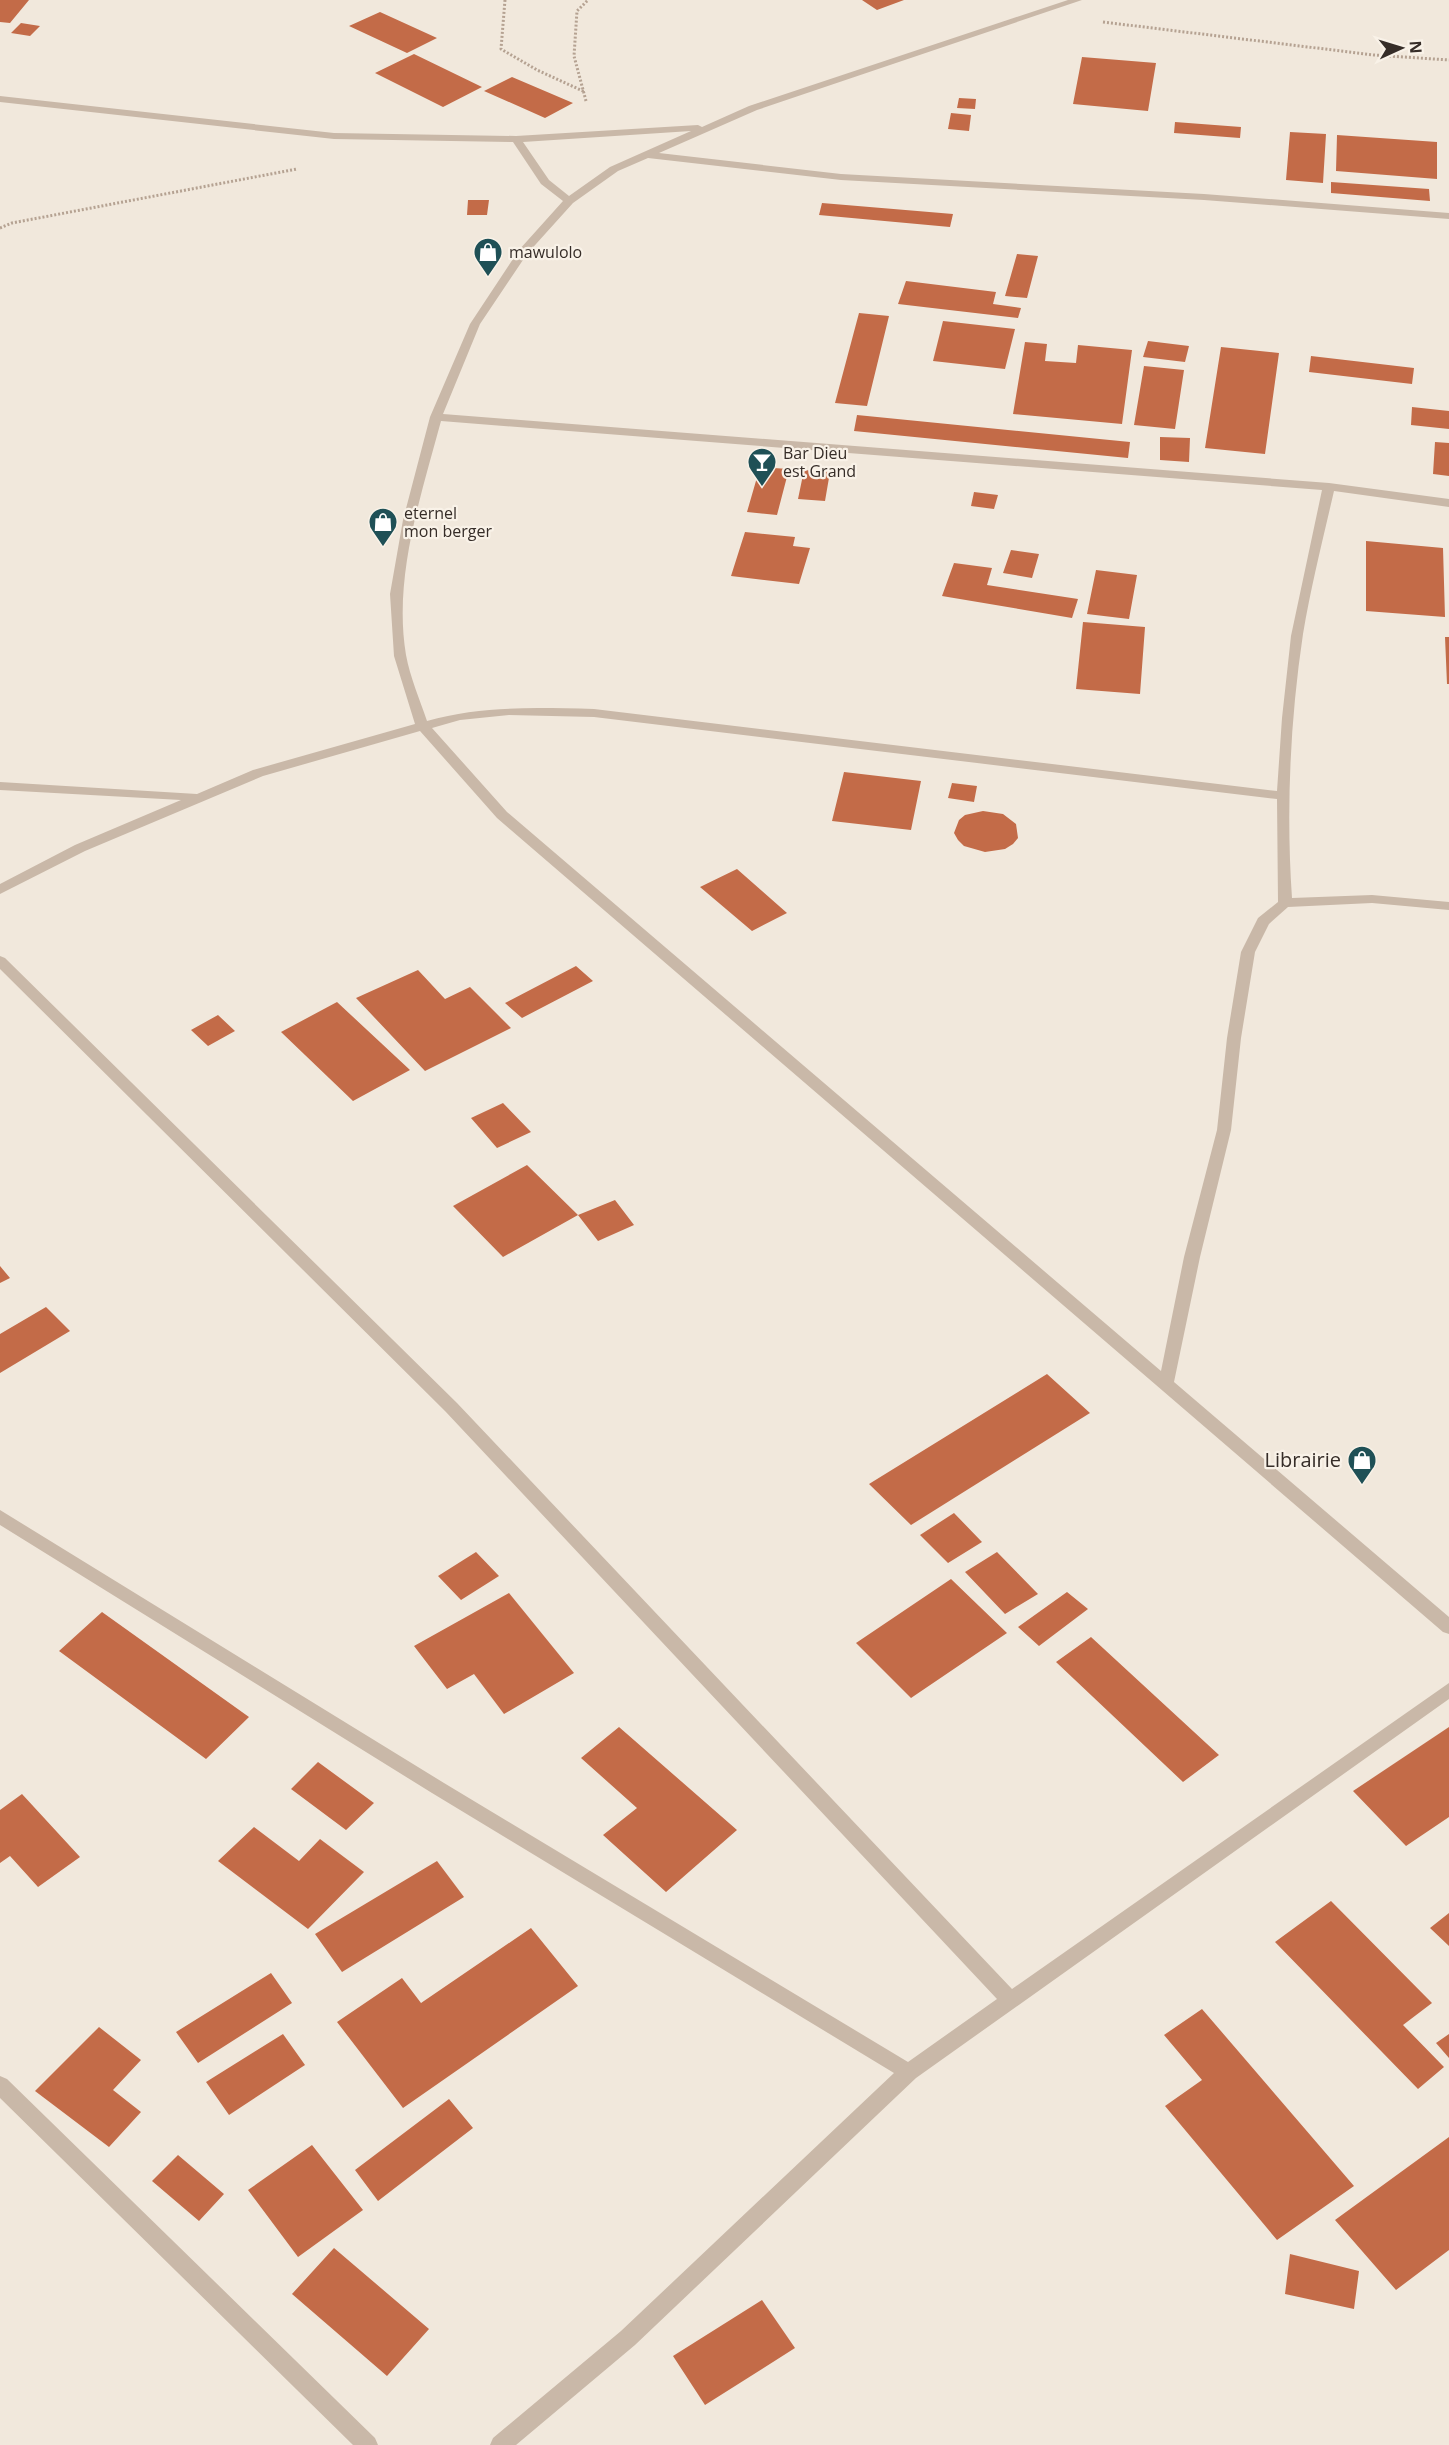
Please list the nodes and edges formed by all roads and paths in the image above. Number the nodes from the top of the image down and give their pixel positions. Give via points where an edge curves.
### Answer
1 (506, 0) edge
2 (588, 0) edge
3 (1077, 0) edge
4 (1037, 14) junction
5 (1449, 60) edge
6 (585, 92) junction
7 (0, 99) edge
8 (710, 127) junction
9 (591, 134) junction
10 (516, 139) junction
11 (647, 154) junction
12 (297, 170) dead end
13 (570, 201) junction
14 (1449, 216) edge
15 (0, 228) edge
16 (436, 417) junction
17 (1329, 487) junction
18 (1449, 503) edge
19 (422, 725) junction
20 (0, 786) edge
21 (1283, 796) junction
22 (197, 798) junction
23 (0, 890) edge
24 (1285, 903) junction
25 (1449, 906) edge
26 (0, 961) edge
27 (1166, 1382) junction
28 (0, 1516) edge
29 (1449, 1627) edge
30 (1449, 1690) edge
31 (1011, 2001) junction
32 (909, 2072) junction
33 (0, 2085) edge
34 (368, 2445) edge
35 (500, 2445) edge

1 - 6 path via 501,49
2 - 6 path via 577,11 574,56
3 - 4 street
4 - 5 path via 1374,55
4 - 8 street via 753,108
6 - 9 path
7 - 10 street via 334,136
8 - 9 street
8 - 11 street
9 - 10 street
10 - 13 street via 545,182
11 - 13 street via 614,169
11 - 14 street via 841,177 1204,197
12 - 15 path
13 - 16 street via 524,252 475,324
16 - 17 street
16 - 19 street via 409,520 396,594 400,656
17 - 18 street
17 - 21 street via 1294,656
19 - 21 street via 459,716 509,711 594,713
19 - 22 street via 258,773
19 - 27 street via 502,815
20 - 22 street
21 - 24 street
22 - 23 street via 80,848
24 - 25 street via 1372,899
24 - 27 street via 1263,921 1248,952 1224,1130
26 - 31 street via 452,1407
27 - 29 street
28 - 32 street via 438,1788
30 - 31 street
31 - 32 street
32 - 35 street via 628,2338
33 - 34 street

